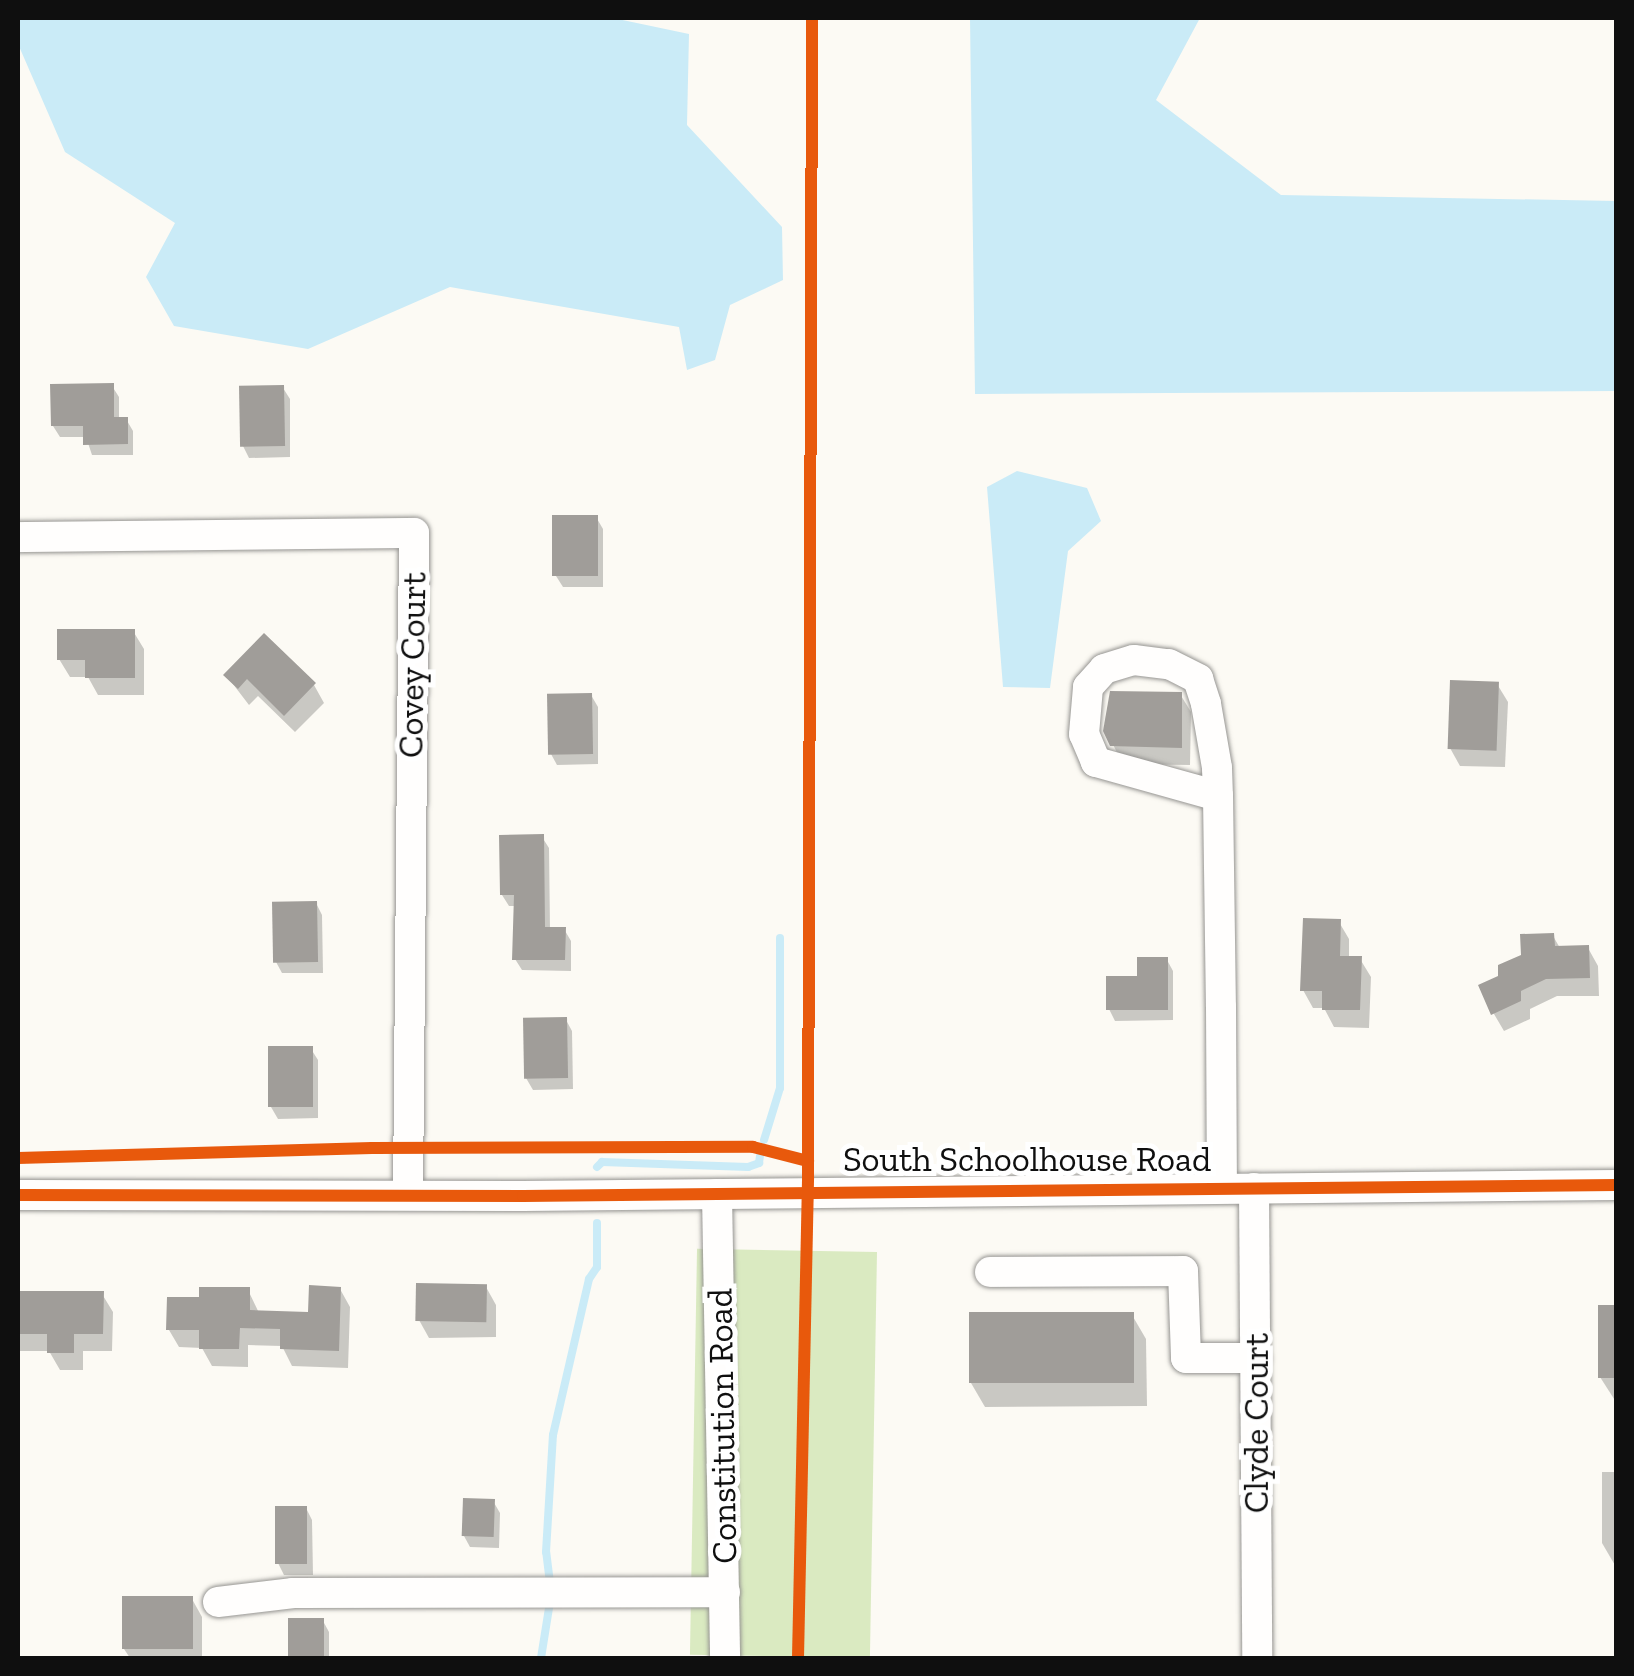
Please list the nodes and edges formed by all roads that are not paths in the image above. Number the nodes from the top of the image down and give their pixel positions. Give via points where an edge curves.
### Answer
1 (18, 537) edge
2 (1218, 796) junction
3 (1616, 1185) edge
4 (1222, 1188) junction
5 (1254, 1188) junction
6 (408, 1193) junction
7 (717, 1194) junction
8 (18, 1195) edge
9 (990, 1272) dead end
10 (1256, 1358) junction
11 (726, 1592) junction
12 (218, 1602) dead end
13 (725, 1658) edge
14 (1258, 1658) edge

1 - 6 street, Covey Court via 414,533
2 - 2 street via 1198,679 1169,664 1134,660 1104,669 1088,687 1084,734 1096,762
2 - 4 street
3 - 5 street, South Schoolhouse Road
4 - 5 street, South Schoolhouse Road
4 - 7 street, South Schoolhouse Road
5 - 10 street, Clyde Court
6 - 7 street, South Schoolhouse Road
6 - 8 street, South Schoolhouse Road
7 - 11 street, Constitution Road
9 - 10 street via 1183,1271 1186,1358
10 - 14 street, Clyde Court
11 - 12 street via 293,1593
11 - 13 street, Constitution Road

